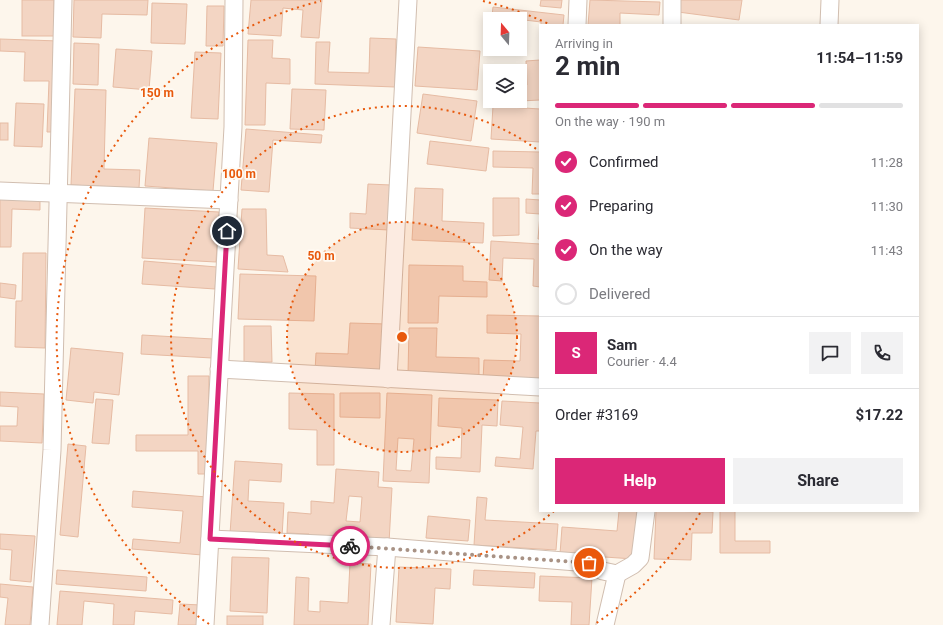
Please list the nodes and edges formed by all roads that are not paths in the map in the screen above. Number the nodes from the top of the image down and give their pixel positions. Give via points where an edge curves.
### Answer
1 (64, 0) edge
2 (234, 0) edge
3 (408, 0) edge
4 (578, 0) edge
5 (672, 0) edge
6 (830, 0) edge
7 (577, 24) edge
8 (672, 24) edge
9 (829, 24) edge
10 (0, 191) edge
11 (60, 194) junction
12 (229, 200) junction
13 (219, 369) junction
14 (388, 378) junction
15 (539, 387) edge
16 (646, 512) edge
17 (210, 539) junction
18 (387, 547) junction
19 (617, 574) junction
20 (40, 625) edge
21 (205, 625) edge
22 (381, 625) edge
23 (605, 625) edge

1 - 11 street
2 - 12 street via 233,127
3 - 14 street
4 - 7 street
5 - 8 street
6 - 9 street
10 - 11 street
11 - 12 street
11 - 20 street via 52,450
12 - 13 street
13 - 14 street
13 - 17 street
14 - 15 street
16 - 19 street via 640,558
17 - 18 street
17 - 21 street
18 - 19 street via 589,563 603,571
18 - 22 street
19 - 23 street

